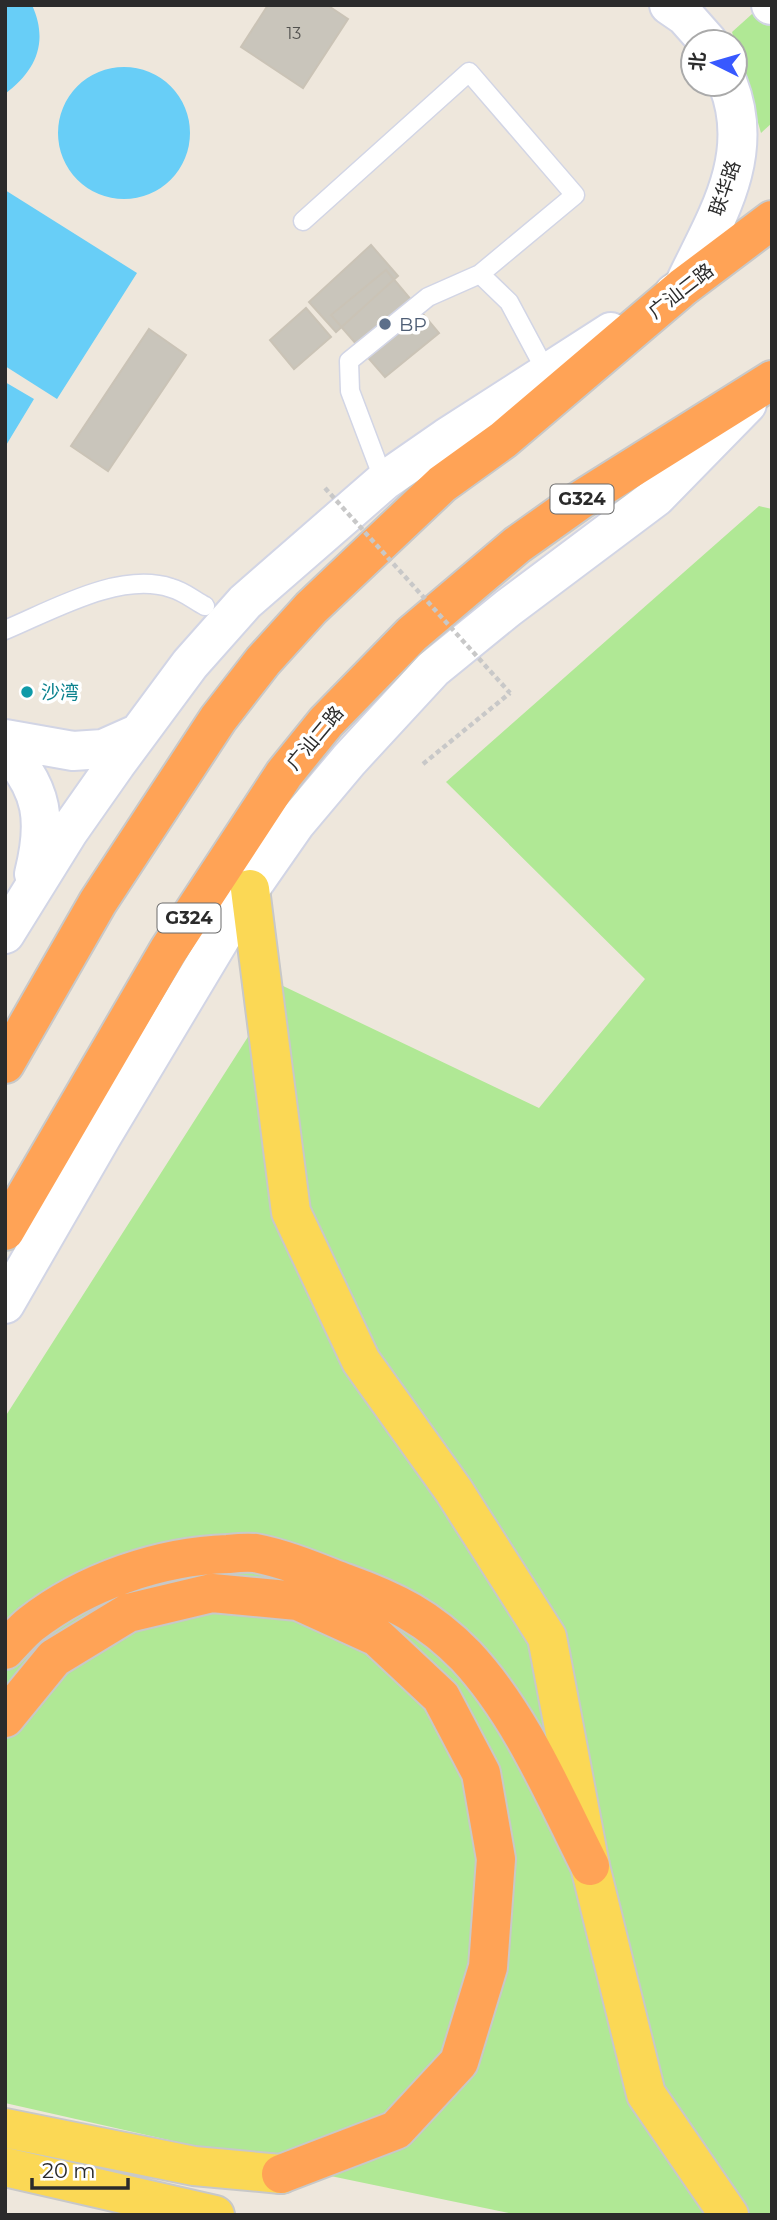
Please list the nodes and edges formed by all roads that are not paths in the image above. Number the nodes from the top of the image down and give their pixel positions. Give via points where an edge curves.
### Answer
1 (669, 5) edge
2 (696, 28) edge
3 (733, 98) edge
4 (772, 220) edge
5 (303, 222) dead end
6 (480, 274) junction
7 (683, 287) junction
8 (547, 373) junction
9 (769, 383) edge
10 (384, 481) junction
11 (205, 607) dead end
12 (5, 630) edge
13 (139, 733) junction
14 (5, 739) edge
15 (5, 748) edge
16 (250, 889) junction
17 (30, 892) junction
18 (5, 934) edge
19 (5, 1064) edge
20 (5, 1231) edge
21 (5, 1304) edge
22 (5, 1650) edge
23 (5, 1718) edge
24 (590, 1866) junction
25 (5, 2128) edge
26 (5, 2167) edge
27 (281, 2174) joint
28 (215, 2215) edge
29 (729, 2215) edge

1 - 2 street
3 - 7 street, 联华路 via 739,141 733,178
4 - 7 highway, 广汕二路
5 - 6 lane via 469,72 575,195
6 - 8 lane via 509,302
6 - 10 lane via 428,296 349,361 350,391
7 - 8 street
7 - 19 highway, 广汕二路 via 503,440 442,484 311,608 263,661 218,719 98,902
8 - 10 street
9 - 16 street via 656,497 433,669 340,770
9 - 20 highway, 广汕二路 / G324 via 517,545 412,634 326,722 284,774 168,951
10 - 13 street via 246,602 190,664
11 - 12 lane via 173,588 143,582 112,586
13 - 14 street via 103,748 73,751
13 - 17 street
15 - 17 street via 17,760 38,799 43,824
16 - 21 street
16 - 24 main road via 291,1212 361,1361 454,1491 547,1637
17 - 18 street
22 - 24 highway via 30,1624 75,1596 130,1572 203,1555 253,1553 383,1596 429,1622 467,1657 505,1707
23 - 27 highway via 54,1658 128,1612 212,1593 298,1601 377,1637 441,1697 481,1773 496,1859 488,1967 459,2062 396,2130
24 - 29 main road via 646,2094
25 - 27 main road via 194,2166
26 - 28 main road

